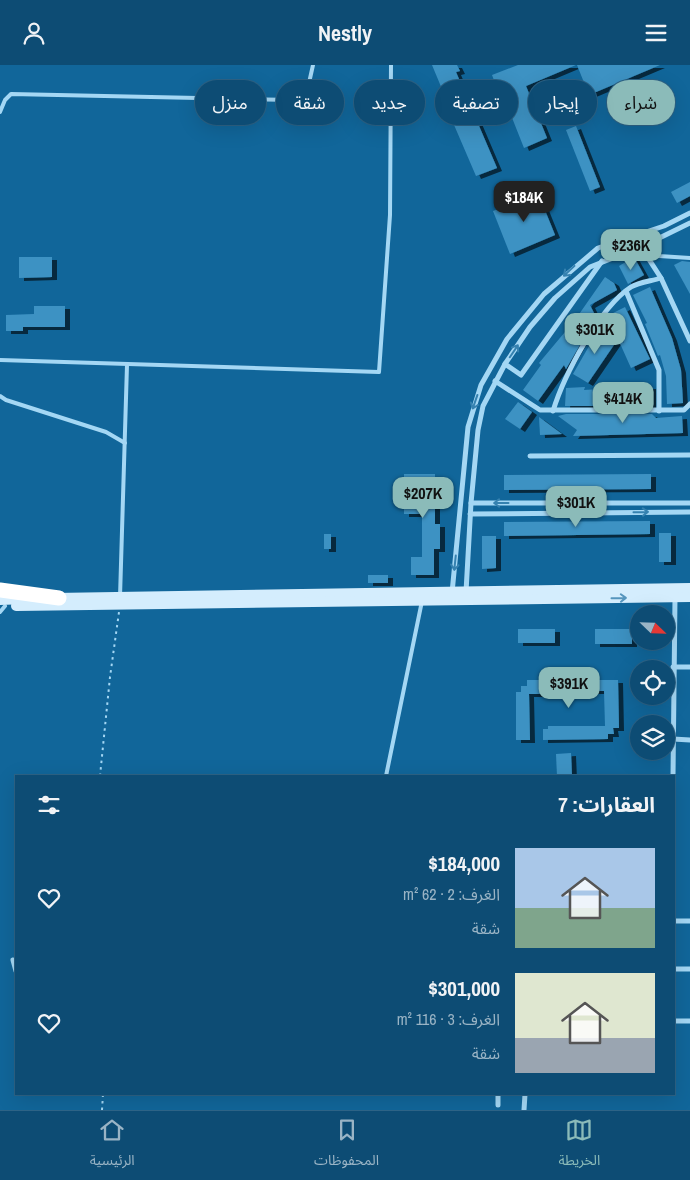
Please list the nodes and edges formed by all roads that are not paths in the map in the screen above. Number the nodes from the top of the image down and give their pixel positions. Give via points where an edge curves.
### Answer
1 (313, 65) edge
2 (392, 65) edge
3 (0, 112) edge
4 (690, 213) edge
5 (690, 223) edge
6 (641, 247) junction
7 (690, 258) edge
8 (603, 260) junction
9 (661, 278) junction
10 (626, 291) junction
11 (690, 341) edge
12 (0, 360) edge
13 (505, 364) junction
14 (127, 365) junction
15 (495, 381) junction
16 (0, 397) edge
17 (690, 404) edge
18 (553, 411) junction
19 (659, 411) junction
20 (125, 443) junction
21 (690, 455) edge
22 (530, 456) dead end
23 (471, 503) junction
24 (690, 503) edge
25 (690, 512) edge
26 (470, 514) junction
27 (690, 588) edge
28 (0, 590) edge
29 (452, 595) junction
30 (422, 596) junction
31 (466, 596) junction
32 (675, 597) junction
33 (690, 597) edge
34 (59, 598) junction
35 (120, 601) junction
36 (1, 606) edge
37 (674, 660) edge
38 (675, 667) edge
39 (690, 667) edge
40 (675, 739) edge
41 (690, 740) edge
42 (673, 760) edge
43 (386, 775) edge
44 (673, 775) edge
45 (675, 921) edge
46 (690, 921) edge
47 (13, 960) dead end
48 (15, 967) edge
49 (675, 969) edge
50 (690, 969) edge
51 (675, 1021) edge
52 (690, 1021) edge
53 (498, 1095) edge
54 (525, 1095) edge
55 (498, 1105) dead end
56 (524, 1110) edge

1 - 3 lane via 309,83 291,100 11,94
2 - 14 lane via 390,215 379,372
4 -> 29 street via 664,226 598,248 544,294 507,339 481,385 468,427
5 - 6 street
6 - 7 lane via 659,256
6 - 8 street
6 - 9 street
13 -> 8 street via 555,298 590,267
8 - 13 street via 521,375
9 - 10 street via 632,286
9 - 11 street
10 - 18 street via 613,303 583,346
10 - 19 street via 660,370
12 - 14 lane
13 - 15 street
14 - 20 lane
15 - 18 street via 540,410
15 - 23 street via 483,406 478,430
16 - 20 lane via 106,432
17 - 19 street via 684,410
18 - 19 street
20 - 35 lane
21 - 22 street
24 -> 23 street
23 - 26 street
26 -> 25 street
26 - 31 street
27 - 31 main road
28 - 34 highway
29 - 30 main road
29 - 31 main road
30 - 35 main road
30 - 43 lane
31 -> 32 main road
32 - 33 main road
32 - 37 street
34 - 35 main road
34 - 36 main road
35 - 36 main road
38 - 39 street
40 - 41 street
42 - 44 street
45 - 46 street
47 - 48 street
49 - 50 street
51 - 52 street
53 - 55 street
54 - 56 street

